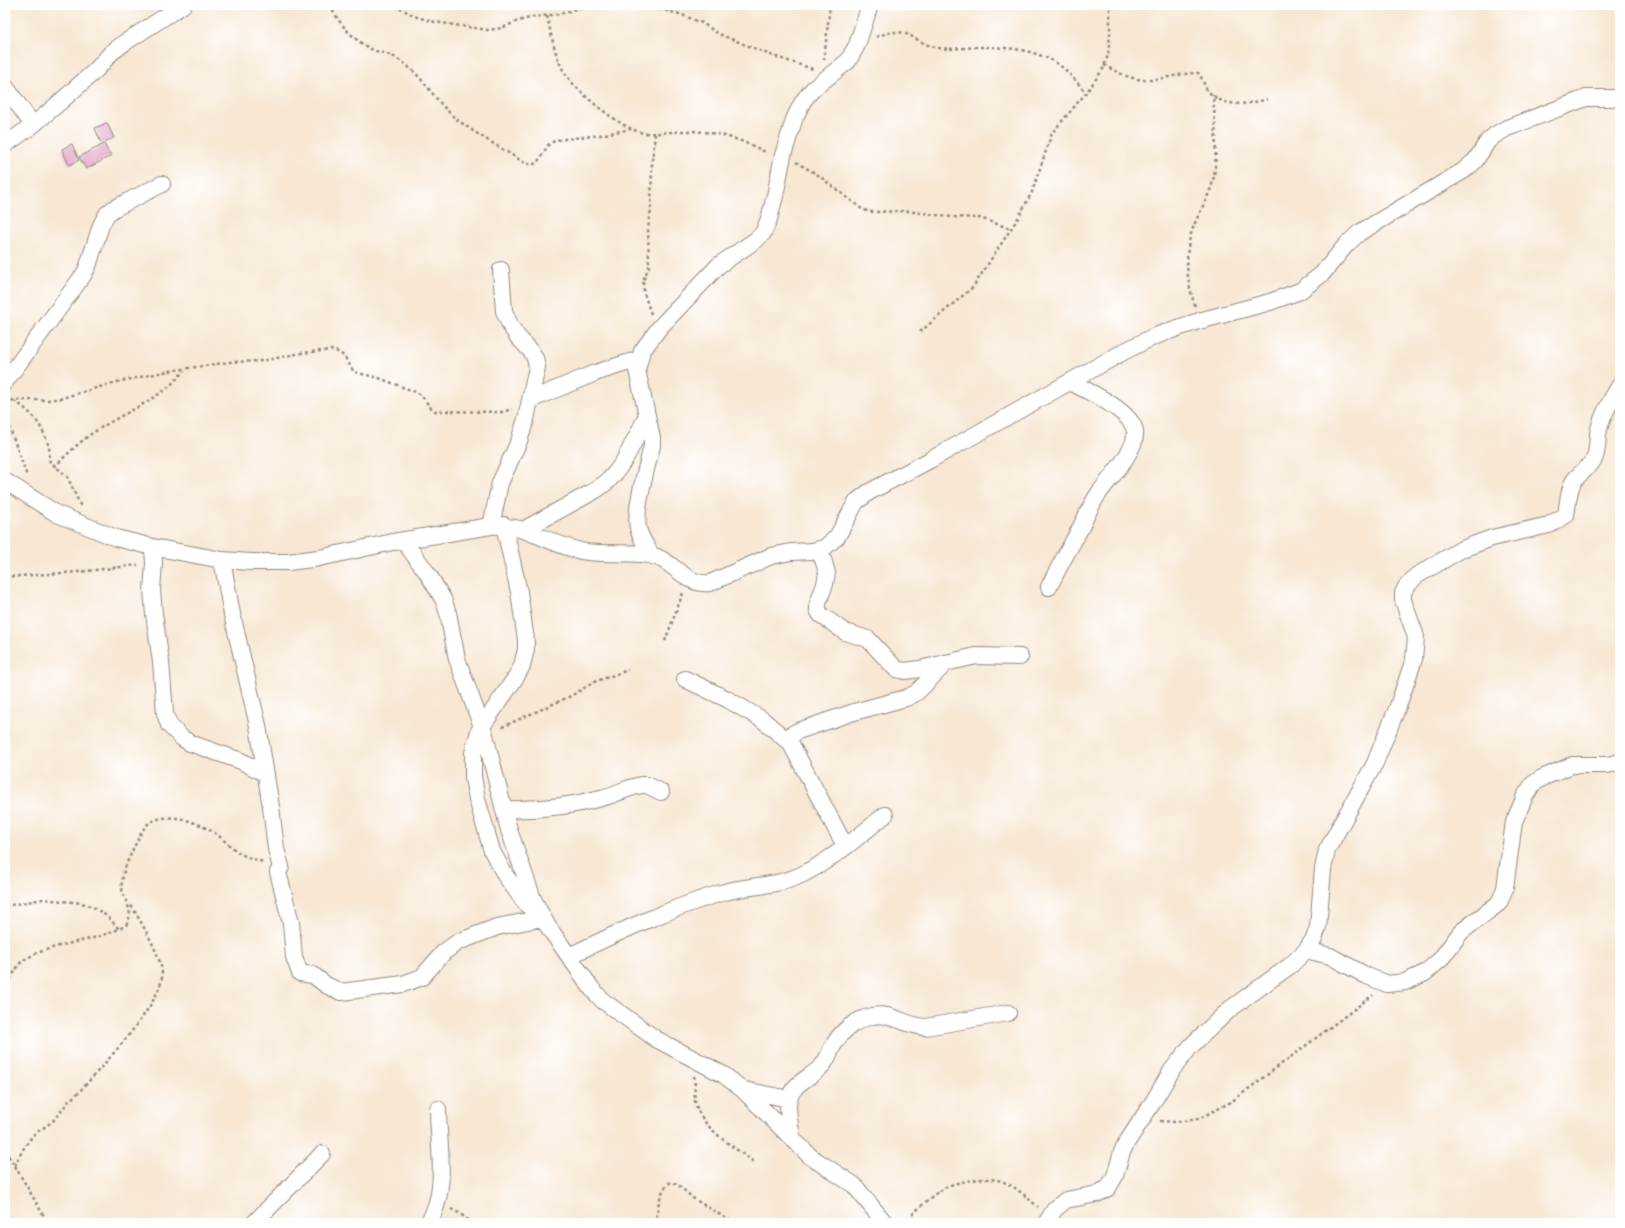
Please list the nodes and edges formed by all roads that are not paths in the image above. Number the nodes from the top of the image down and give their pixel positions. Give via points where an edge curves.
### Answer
1 (183, 5) edge
2 (870, 5) edge
3 (5, 86) edge
4 (1620, 98) edge
5 (33, 125) junction
6 (5, 145) edge
7 (162, 184) dead end
8 (502, 270) dead end
9 (639, 359) junction
10 (5, 382) edge
11 (1070, 382) junction
12 (1620, 385) edge
13 (530, 400) junction
14 (647, 416) junction
15 (5, 481) edge
16 (498, 525) junction
17 (525, 529) junction
18 (403, 540) junction
19 (153, 547) junction
20 (817, 550) junction
21 (652, 556) junction
22 (222, 560) junction
23 (1049, 587) dead end
24 (1020, 657) dead end
25 (944, 665) junction
26 (685, 679) dead end
27 (484, 730) junction
28 (786, 738) junction
29 (1620, 762) edge
30 (266, 774) junction
31 (661, 792) dead end
32 (504, 809) junction
33 (885, 815) dead end
34 (845, 846) junction
35 (543, 918) junction
36 (1306, 950) junction
37 (570, 956) junction
38 (1008, 1013) dead end
39 (743, 1090) junction
40 (789, 1099) junction
41 (438, 1109) dead end
42 (792, 1139) junction
43 (322, 1154) dead end
44 (1048, 1220) edge
45 (254, 1223) edge
46 (428, 1223) edge
47 (885, 1223) edge

1 - 5 street via 124,43
2 - 9 street via 857,45 848,61 827,74 802,101 782,158 775,196 763,233 719,265 660,327
3 - 5 street
4 - 11 street via 1586,98 1508,128 1495,135 1463,171 1359,233 1322,274 1300,291 1153,337
5 - 6 street
7 - 10 street via 107,214 84,274
8 - 13 street via 504,311 515,334 531,350 537,364
9 - 13 street via 604,369
9 - 14 street via 637,370
11 - 20 street via 869,492 856,502 837,537 829,545
11 - 23 street via 1095,395 1128,419 1135,430 1120,466 1090,508
12 - 36 street via 1607,407 1599,429 1595,457 1574,482 1569,493 1566,515 1549,525 1492,538 1462,549 1416,576 1403,590 1404,604 1416,637 1414,659 1375,763 1327,850 1318,927 1314,939
13 - 16 street via 519,441 500,483
14 - 17 street via 625,458 608,481
14 - 21 street via 652,446 637,523
15 - 19 street via 57,514 116,538
16 - 17 street
16 - 18 street
16 - 27 street via 518,592 526,649 522,666
17 - 21 street via 580,551
18 - 22 street via 304,560
18 - 27 street via 428,574 448,613 457,659
19 - 22 street
19 - 30 street via 154,614 165,712 170,725 190,743 241,761
20 - 21 street via 771,556 710,583 700,584
20 - 25 street via 827,573 818,607 824,617 845,632 868,639 896,669 905,671
22 - 30 street
24 - 25 street via 976,656
25 - 28 street via 916,692 906,698 854,712 798,731
26 - 28 street via 752,714
27 - 32 street
27 - 35 street via 479,731 473,753 473,778 492,851 504,876 526,904
28 - 34 street via 796,751
29 - 36 street via 1607,765 1572,765 1533,784 1514,822 1505,888 1499,903 1461,932 1430,969 1405,982 1387,984 1330,956
30 - 35 street via 276,849 281,867 278,872 291,923 292,947 301,974 312,975 339,992 403,984 422,977 444,952 458,942 497,927
31 - 32 street via 642,785 604,798 562,807
32 - 35 street via 519,861
33 - 34 street
34 - 37 street via 800,875 776,884 734,889 686,905 621,931
35 - 37 street
36 - 44 street via 1292,965 1230,1009 1191,1046 1172,1070 1122,1152 1115,1176 1108,1188 1097,1194 1066,1200 1055,1209
37 - 39 street via 592,989 603,1000 656,1039 724,1075
38 - 40 street via 926,1027 886,1015 865,1018 841,1034 822,1066 799,1084
39 - 40 street
39 - 42 street
40 - 42 street
41 - 46 street via 441,1181 437,1205
42 - 47 street via 811,1157 854,1185
43 - 45 street

